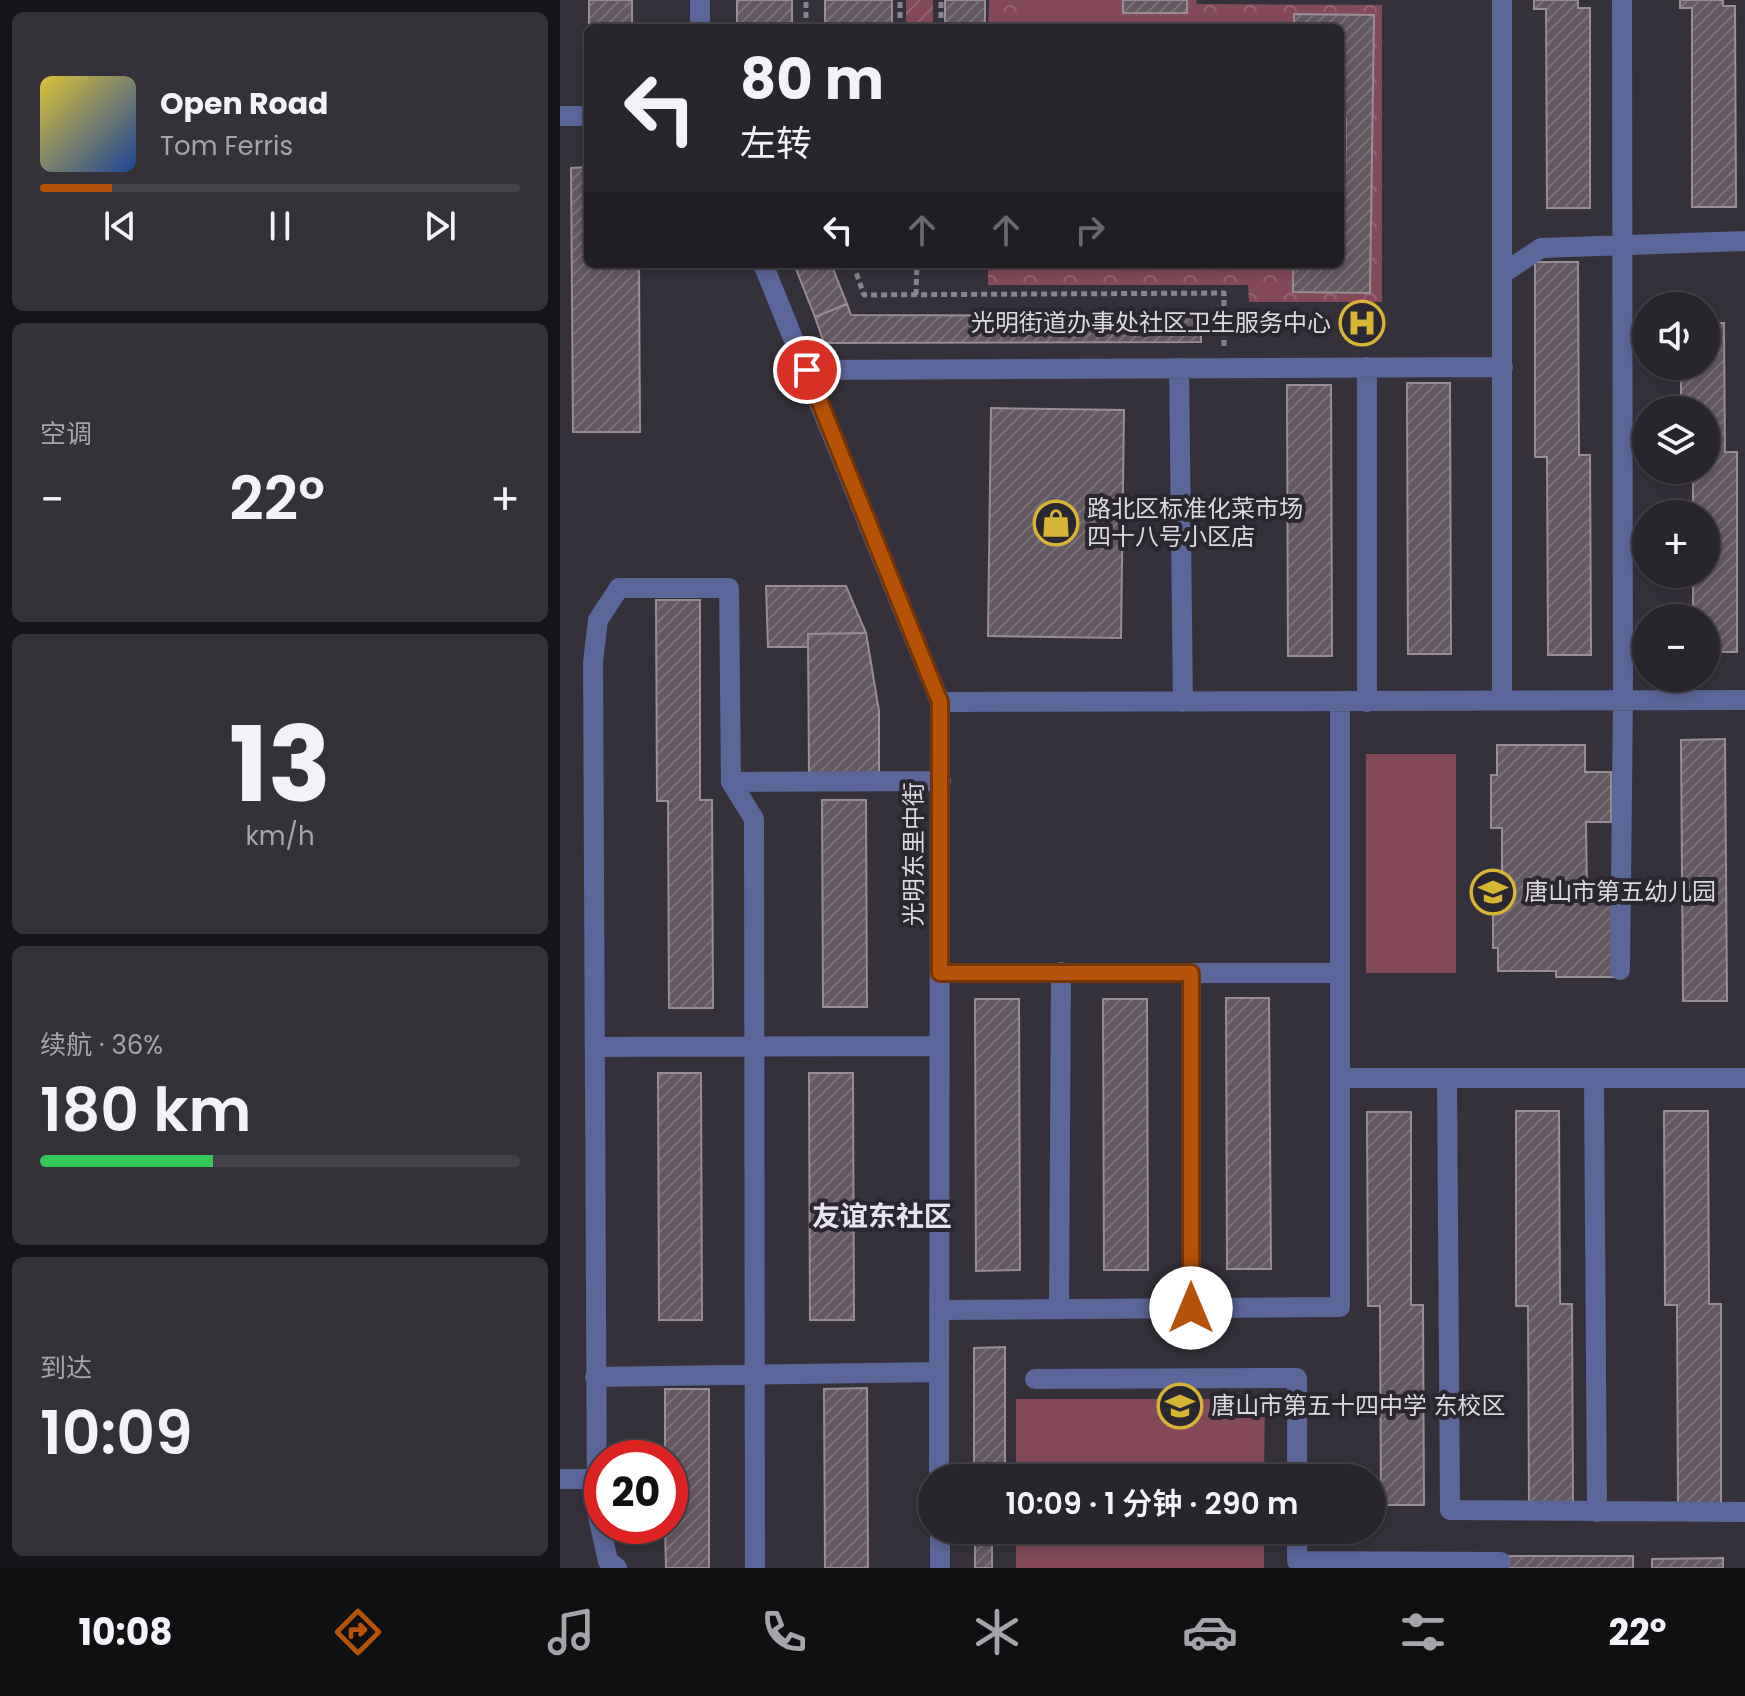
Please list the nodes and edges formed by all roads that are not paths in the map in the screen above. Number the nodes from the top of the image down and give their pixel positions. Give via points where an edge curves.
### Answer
1 (700, 0) edge
2 (1502, 0) edge
3 (1622, 0) edge
4 (700, 24) edge
5 (560, 116) edge
6 (584, 116) edge
7 (1745, 241) edge
8 (1623, 243) junction
9 (765, 268) edge
10 (1502, 274) junction
11 (1367, 367) junction
12 (1503, 367) junction
13 (1179, 368) junction
14 (807, 370) junction
15 (1745, 700) edge
16 (1502, 701) junction
17 (1623, 701) junction
18 (940, 702) junction
19 (1183, 702) junction
20 (1340, 702) junction
21 (1367, 702) junction
22 (941, 781) junction
23 (731, 782) junction
24 (1620, 970) dead end
25 (1061, 972) junction
26 (940, 973) junction
27 (1191, 973) junction
28 (1340, 973) junction
29 (754, 1046) junction
30 (939, 1046) junction
31 (595, 1047) junction
32 (1340, 1078) junction
33 (1447, 1078) junction
34 (1594, 1078) junction
35 (1745, 1078) edge
36 (1191, 1308) junction
37 (1059, 1309) junction
38 (939, 1310) junction
39 (938, 1372) junction
40 (754, 1374) junction
41 (595, 1377) junction
42 (1035, 1379) dead end
43 (596, 1440) edge
44 (939, 1464) edge
45 (1297, 1464) edge
46 (560, 1479) edge
47 (584, 1479) edge
48 (1597, 1512) junction
49 (1745, 1512) edge
50 (604, 1544) edge
51 (940, 1544) edge
52 (1297, 1544) edge
53 (1501, 1562) dead end
54 (1317, 1565) edge
55 (617, 1568) edge
56 (755, 1568) edge
57 (940, 1568) edge

1 - 4 street
2 - 10 street
3 - 8 street
5 - 6 street
7 - 8 street
8 - 10 street via 1541,248
8 - 17 street
9 - 14 street, 光明东里中街
10 - 12 street
11 - 12 street
11 - 13 street
11 - 21 street
12 - 16 street
13 - 14 street
13 - 19 street
14 - 18 street, 光明东里中街
15 - 17 street
16 - 17 street
16 - 21 street
17 - 24 street
18 - 19 street
18 - 22 street, 光明东里中街
19 - 20 street
20 - 21 street
20 - 28 street
22 - 23 street
22 - 26 street, 光明东里中街
23 - 29 street via 754,819
23 - 31 street via 729,588 619,588 598,620 593,662
25 - 26 street
25 - 27 street
25 - 37 street
26 - 30 street, 光明东里中街
27 - 28 street
27 - 36 street
28 - 32 street
29 - 30 street
29 - 31 street
29 - 40 street
30 - 38 street, 光明东里中街
31 - 41 street
32 - 33 street
32 - 36 street via 1340,1307
33 - 34 street
33 - 48 street via 1450,1510
34 - 35 street
34 - 48 street
36 - 37 street
37 - 38 street
38 - 39 street, 光明东里中街
39 - 40 street
39 - 44 street, 光明东里中街
40 - 41 street
40 - 56 street
41 - 43 street
42 - 45 street via 1297,1378
46 - 47 street
48 - 49 street
50 - 55 street via 608,1561
51 - 57 street
52 - 54 street via 1297,1561
53 - 54 street

